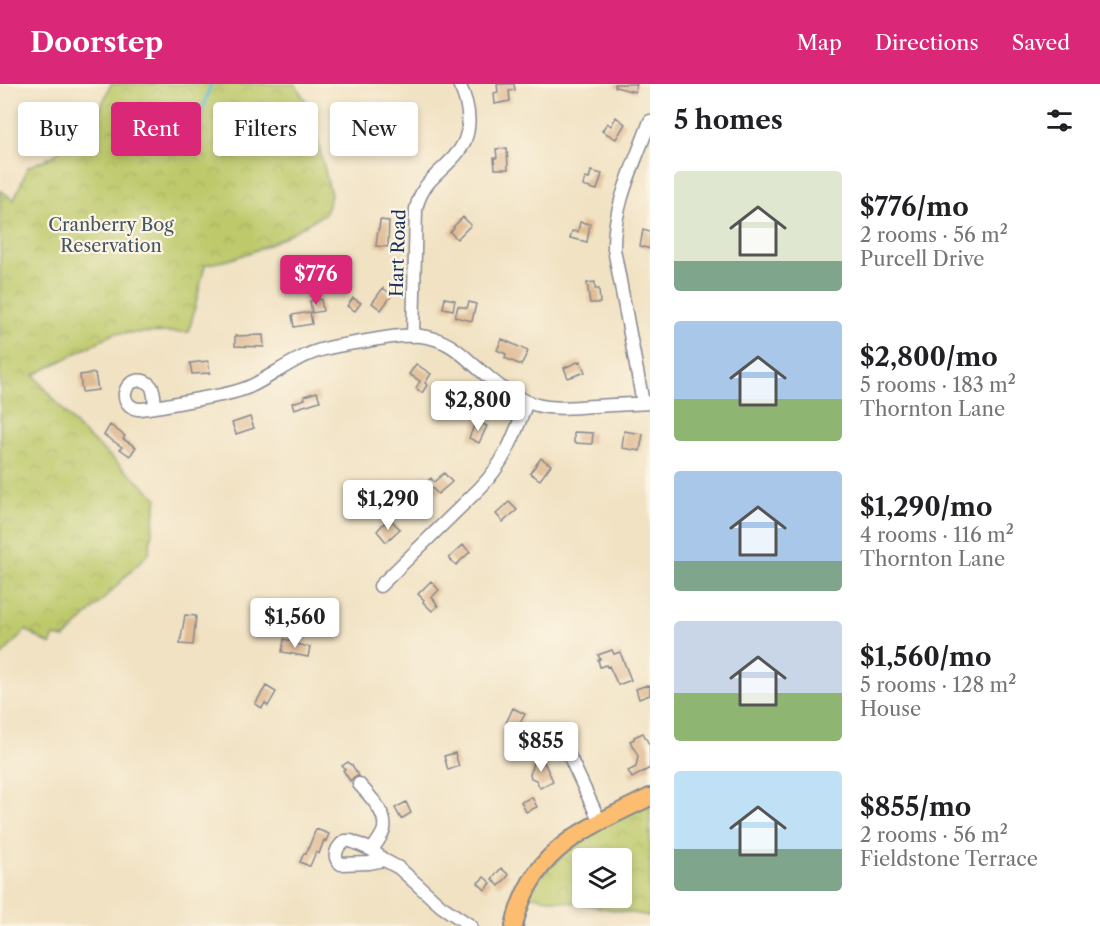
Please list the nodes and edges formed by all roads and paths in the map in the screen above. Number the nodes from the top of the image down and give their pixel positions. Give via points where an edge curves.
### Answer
1 (459, 84) edge
2 (650, 121) edge
3 (413, 336) junction
4 (527, 402) junction
5 (647, 403) edge
6 (155, 406) dead end
7 (380, 586) dead end
8 (561, 738) dead end
9 (359, 784) dead end
10 (650, 797) edge
11 (600, 822) junction
12 (372, 850) junction
13 (384, 860) junction
14 (471, 926) edge
15 (514, 926) edge

1 - 3 street, Hart Road via 468,110 466,138 456,155 425,185 416,208
2 - 5 street via 622,198 614,233 614,249
3 - 4 street via 451,346 498,385
3 - 6 street via 320,350 243,389
4 - 5 street via 561,408
4 - 7 street via 510,447 495,471
8 - 11 street
9 - 12 street via 383,818 384,830
10 - 11 main road
11 - 15 main road via 578,833 549,857 525,890
12 - 13 street
12 - 13 street via 345,841 336,857 341,864
13 - 14 street

